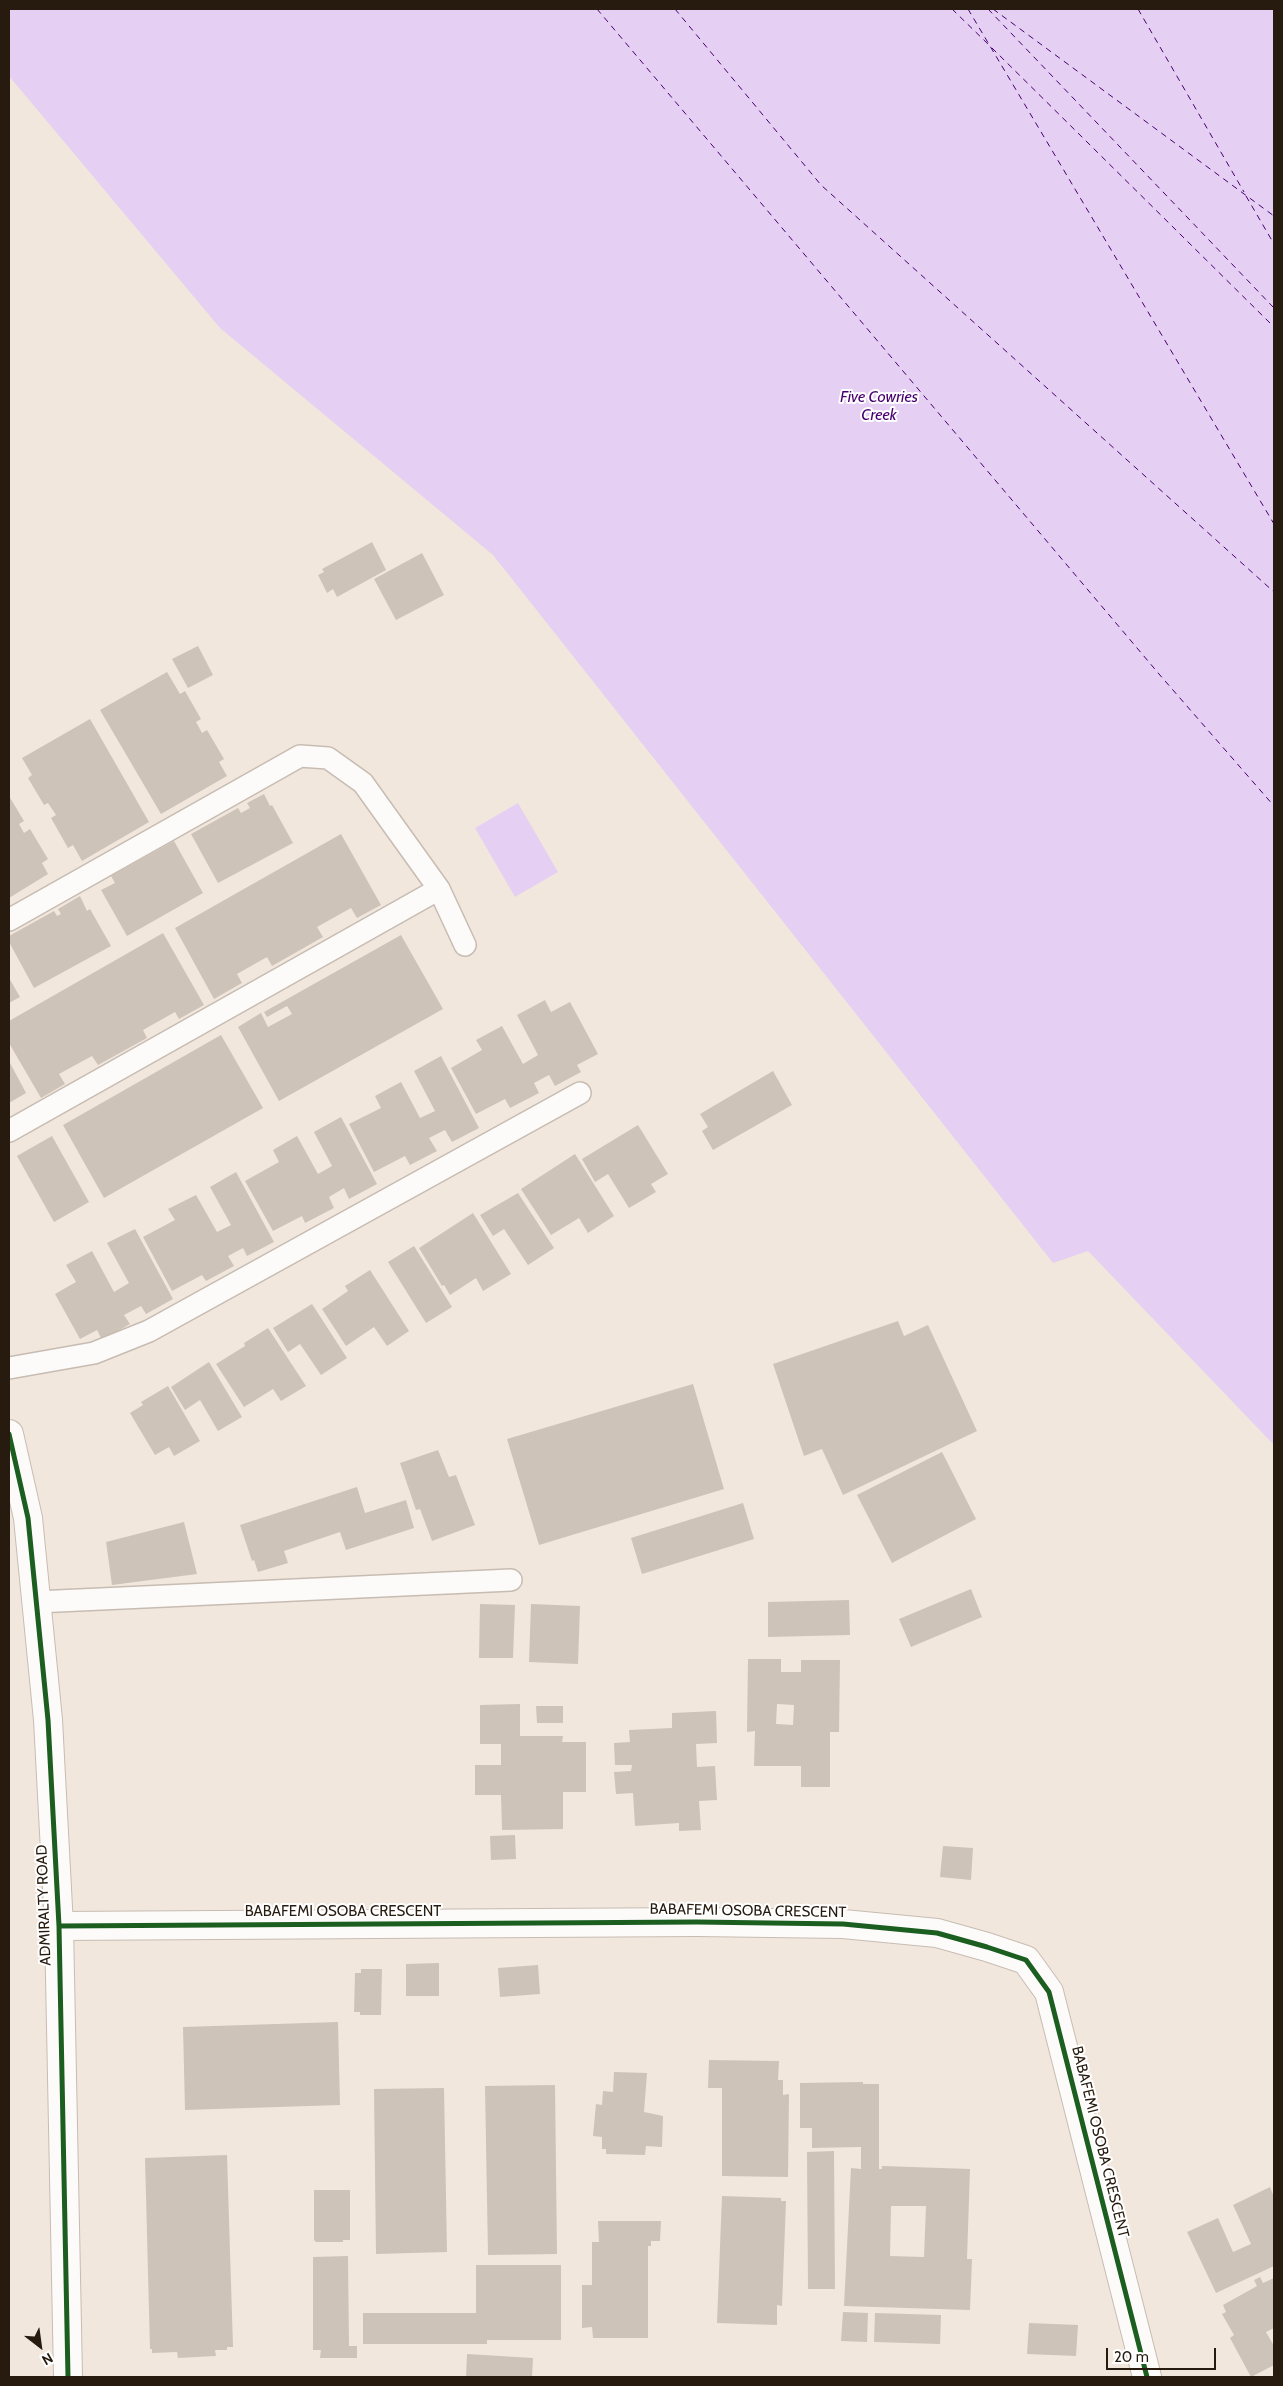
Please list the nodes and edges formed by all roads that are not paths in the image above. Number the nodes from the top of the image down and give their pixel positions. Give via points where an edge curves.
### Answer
1 (439, 889) junction
2 (9, 920) edge
3 (465, 945) dead end
4 (580, 1093) dead end
5 (9, 1131) edge
6 (9, 1368) edge
7 (9, 1434) edge
8 (511, 1580) dead end
9 (36, 1602) junction
10 (59, 1926) junction
11 (68, 2377) edge
12 (1147, 2377) edge

1 - 2 lane via 363,783 328,758 300,756
1 - 3 lane
1 - 5 lane
4 - 6 lane via 150,1330 94,1353
7 - 9 street, ADMIRALTY ROAD via 28,1518
8 - 9 lane
9 - 10 street, ADMIRALTY ROAD via 48,1720
10 - 11 street, ADMIRALTY ROAD
10 - 12 street, BABAFEMI OSOBA CRESCENT via 843,1924 936,1933 1026,1960 1049,1992

